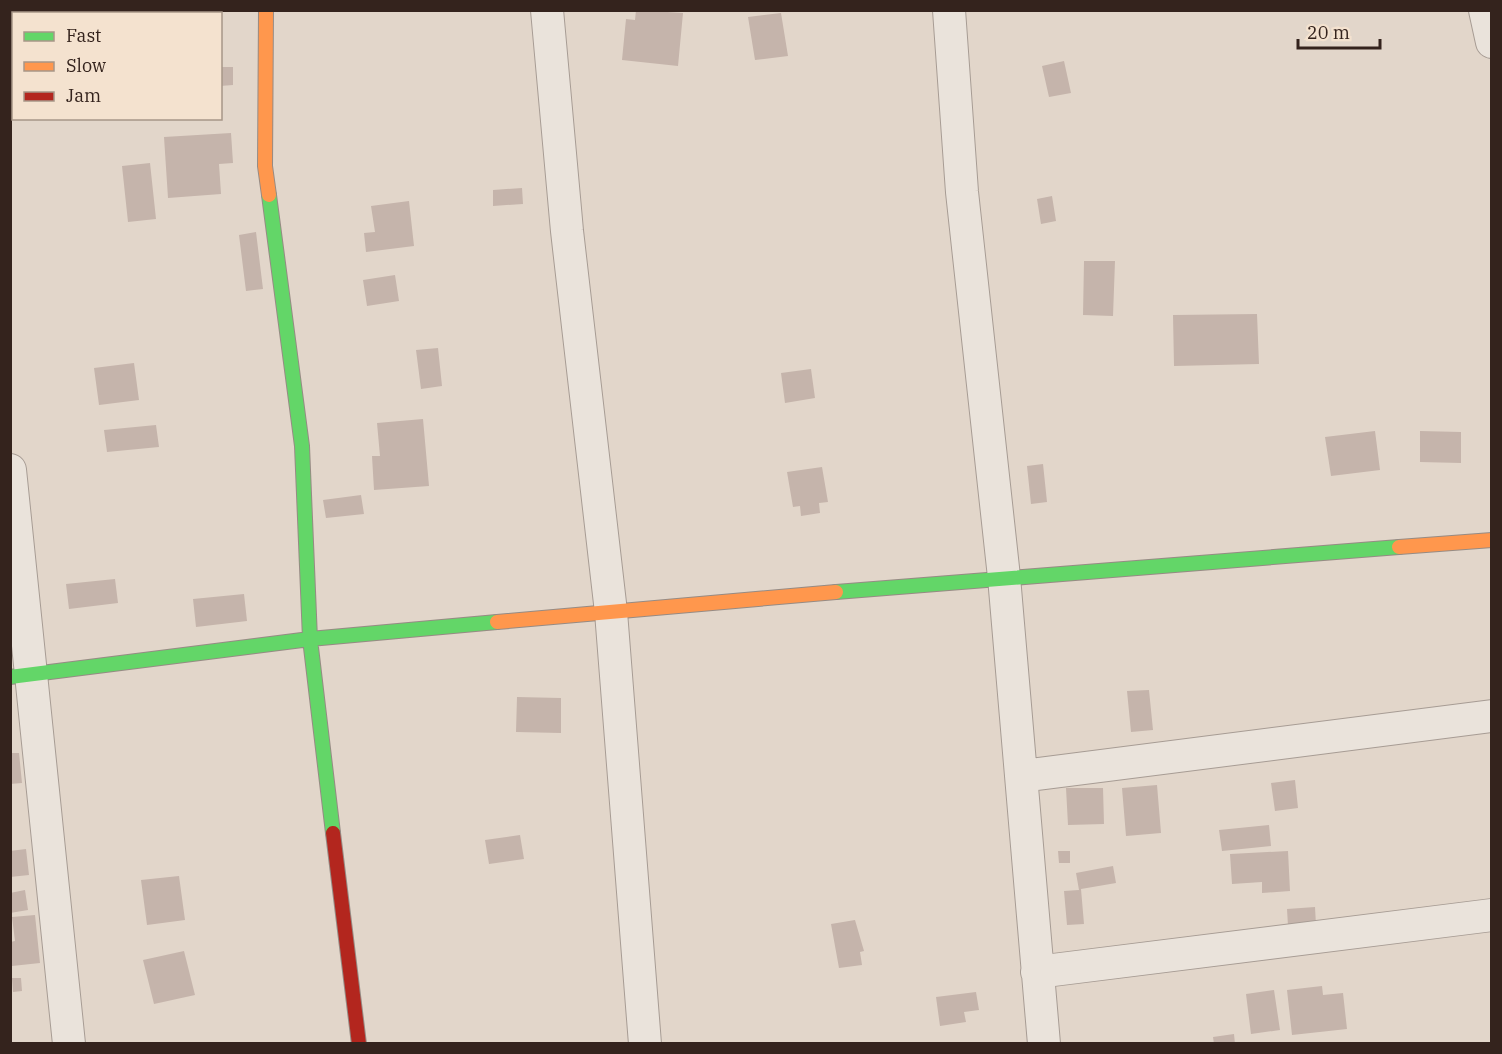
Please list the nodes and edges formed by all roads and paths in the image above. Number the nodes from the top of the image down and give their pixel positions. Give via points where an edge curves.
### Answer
1 (266, 10) edge
2 (547, 10) edge
3 (949, 10) edge
4 (1485, 10) edge
5 (1491, 42) edge
6 (10, 470) edge
7 (1491, 540) edge
8 (1004, 577) junction
9 (611, 612) junction
10 (310, 639) junction
11 (20, 677) edge
12 (1491, 716) edge
13 (1022, 776) junction
14 (1491, 915) edge
15 (1037, 972) junction
16 (69, 1044) edge
17 (359, 1044) edge
18 (645, 1044) edge
19 (1044, 1044) edge

1 - 10 street via 265,166 302,446
2 - 9 street via 567,231
3 - 8 street via 962,192
4 - 5 street
6 - 11 street
7 - 8 street
8 - 9 street
8 - 13 street
9 - 10 street
9 - 18 street
10 - 11 street
10 - 17 street
11 - 16 street
12 - 13 street
13 - 15 street
14 - 15 street
15 - 19 street

